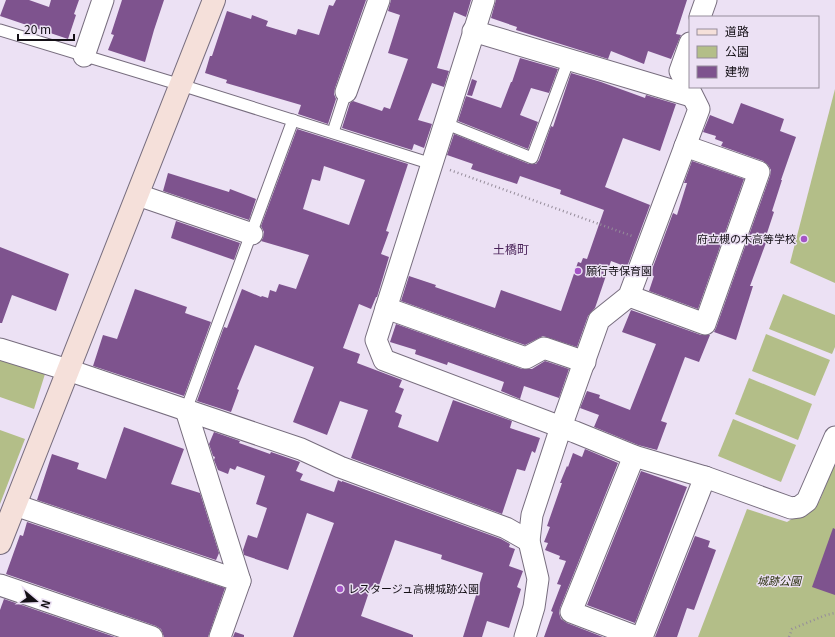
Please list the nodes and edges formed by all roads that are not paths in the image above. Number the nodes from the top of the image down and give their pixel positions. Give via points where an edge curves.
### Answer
1 (104, 0) edge
2 (214, 0) edge
3 (379, 0) edge
4 (484, 0) edge
5 (706, 0) edge
6 (700, 16) edge
7 (0, 30) edge
8 (473, 31) junction
9 (689, 46) edge
10 (84, 56) junction
11 (569, 59) junction
12 (182, 85) junction
13 (346, 92) joint
14 (691, 96) junction
15 (293, 120) junction
16 (444, 123) junction
17 (333, 132) junction
18 (685, 146) junction
19 (432, 164) junction
20 (138, 195) junction
21 (252, 234) junction
22 (629, 296) junction
23 (386, 308) junction
24 (0, 349) edge
25 (585, 362) junction
26 (68, 370) junction
27 (186, 410) junction
28 (561, 427) junction
29 (835, 437) edge
30 (634, 456) junction
31 (706, 477) junction
32 (15, 505) junction
33 (529, 541) junction
34 (0, 543) edge
35 (240, 581) junction
36 (0, 585) edge
37 (152, 637) edge
38 (220, 637) edge
39 (525, 637) edge
40 (637, 637) edge
41 (642, 637) edge

1 - 10 street
2 - 12 street
3 - 13 street
4 - 8 street
5 - 6 street
7 - 10 lane
8 - 11 street
8 - 16 street
9 - 14 street via 680,71
10 - 12 lane
11 - 14 street
11 - 16 lane via 532,158
12 - 15 lane
12 - 20 street
13 - 17 lane
14 - 18 street via 699,109
15 - 17 lane
15 - 21 lane
16 - 19 street
17 - 19 lane
18 - 22 street
18 - 22 street via 759,172 705,324
19 - 23 street
20 - 21 street
20 - 26 street
21 - 27 lane
22 - 25 street via 599,320
23 - 25 street via 526,358 544,348
23 - 28 street via 376,340 384,360
24 - 26 street
25 - 28 street
26 - 27 street
26 - 32 street
27 - 33 street via 302,449 340,467 506,528
27 - 35 street
28 - 30 street
28 - 33 street via 532,515
29 - 31 street via 807,501 799,507 791,508
30 - 31 street
30 - 40 street via 571,612
31 - 41 street
32 - 34 street
32 - 35 street
33 - 39 street via 538,579 534,607
35 - 38 street
36 - 37 street

